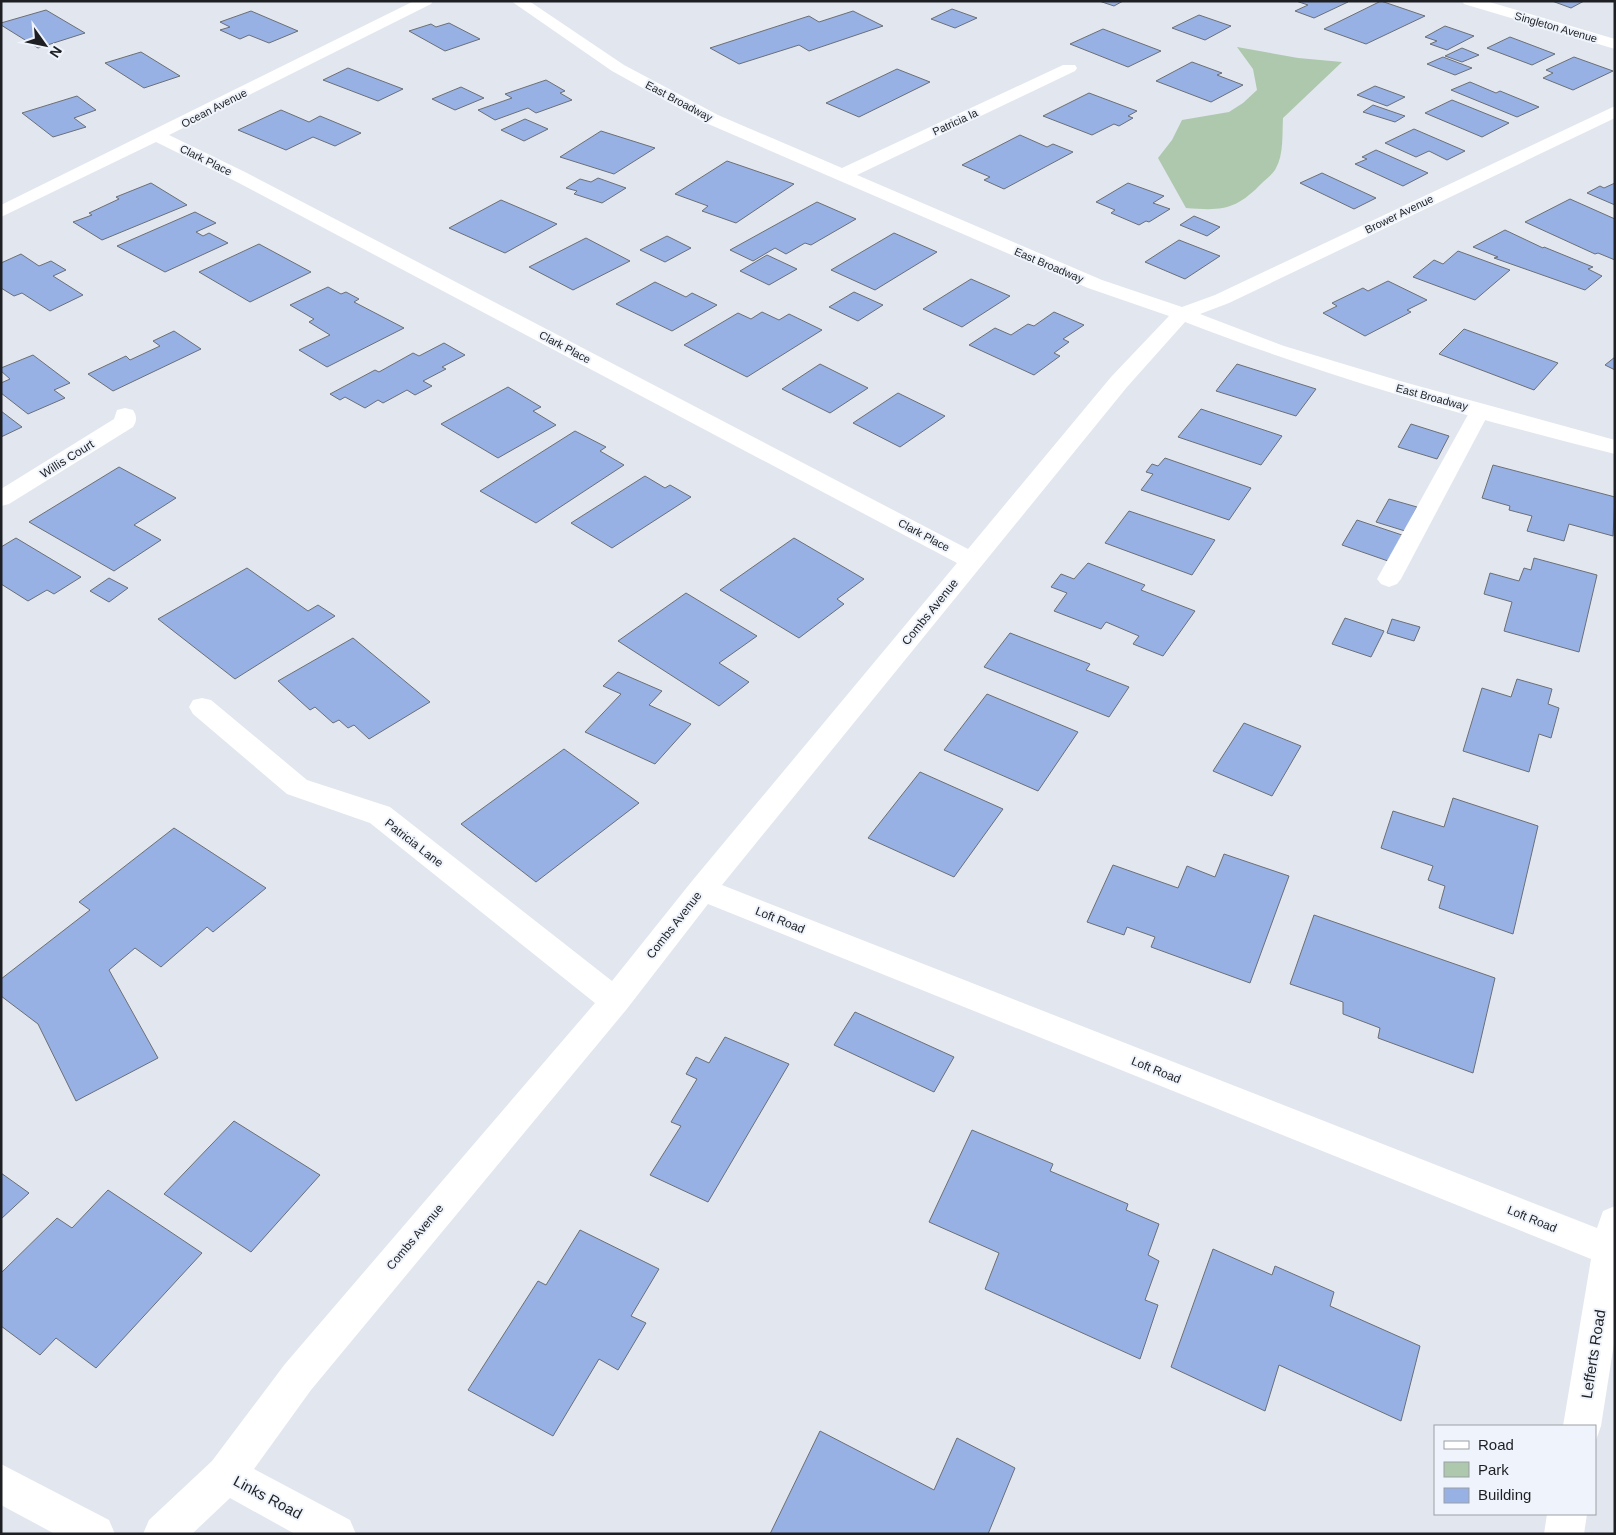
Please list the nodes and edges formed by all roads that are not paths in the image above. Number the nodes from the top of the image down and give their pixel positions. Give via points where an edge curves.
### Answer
1 (426, 1) edge
2 (518, 1) edge
3 (1469, 1) edge
4 (1615, 44) edge
5 (1069, 68) dead end
6 (1615, 111) edge
7 (158, 136) junction
8 (842, 175) junction
9 (1, 212) edge
10 (1182, 314) junction
11 (1480, 411) junction
12 (125, 415) dead end
13 (1615, 447) edge
14 (1, 499) edge
15 (972, 561) junction
16 (1389, 579) dead end
17 (202, 707) dead end
18 (702, 889) junction
19 (615, 1001) junction
20 (1612, 1236) edge
21 (1582, 1425) edge
22 (226, 1475) junction
23 (1, 1483) edge
24 (1568, 1515) edge
25 (94, 1534) edge
26 (162, 1534) edge
27 (336, 1534) edge
28 (1564, 1534) edge

1 - 7 street, Ocean Avenue
2 - 8 street, East Broadway via 618,68 712,119
3 - 4 street, Singleton Avenue
5 - 8 street, Patricia la
6 - 10 street, Brower Avenue via 1222,299
7 - 9 street, Ocean Avenue
7 - 15 street, Clark Place
8 - 10 street, East Broadway via 1095,284
10 - 11 street, East Broadway via 1277,350
10 - 15 street, Combs Avenue via 1118,382
11 - 13 street, East Broadway
11 - 16 lane
12 - 14 street, Willis Court via 125,422
15 - 18 street, Combs Avenue
17 - 19 street, Patricia Lane via 297,786 380,815
18 - 19 street, Combs Avenue
18 - 20 street, Loft Road
19 - 22 street, Combs Avenue via 298,1377
20 - 21 street, Lefferts Road
22 - 26 street, Combs Avenue
22 - 27 street, Links Road
23 - 25 street
24 - 28 street

